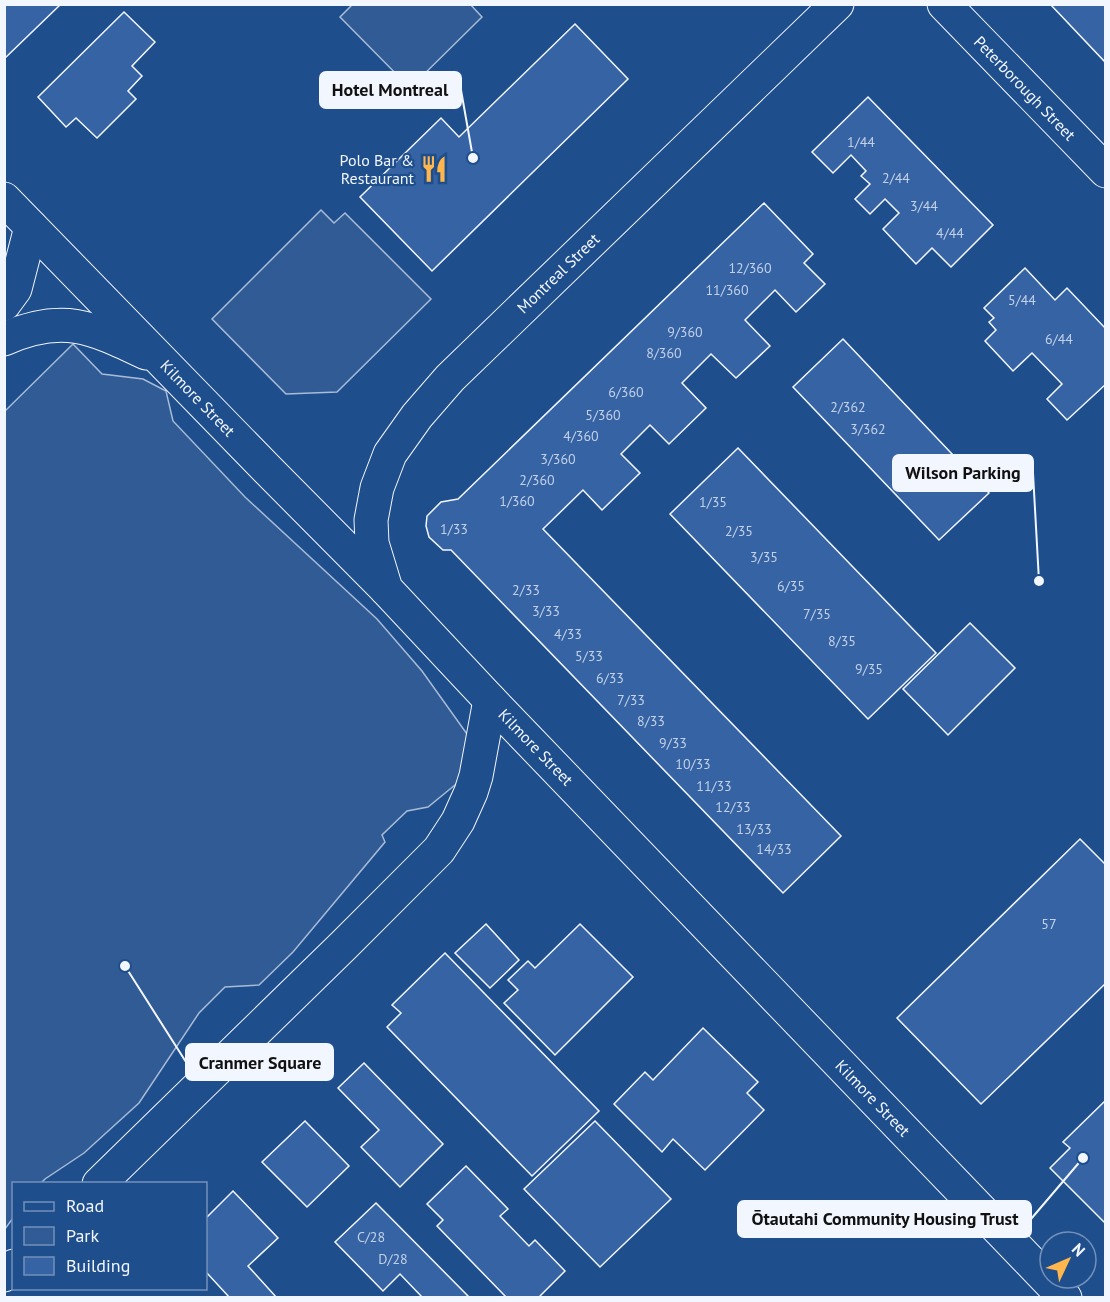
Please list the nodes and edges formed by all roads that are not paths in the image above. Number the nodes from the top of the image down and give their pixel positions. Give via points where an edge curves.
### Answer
1 (837, 4) edge
2 (944, 4) edge
3 (1106, 171) edge
4 (4, 199) edge
5 (31, 227) junction
6 (4, 304) edge
7 (4, 339) edge
8 (161, 360) junction
9 (386, 589) junction
10 (490, 700) junction
11 (101, 1182) edge
12 (1065, 1298) edge

1 - 9 main road, Montreal Street via 450,378 417,416 390,454 377,488 371,520 372,543
2 - 3 main road, Peterborough Street
4 - 5 main road, Kilmore Street
5 - 6 main road via 15,289
5 - 8 main road, Kilmore Street
7 - 8 main road via 35,327 77,325
8 - 9 main road, Kilmore Street
9 - 10 main road, Kilmore Street
10 - 11 main road via 471,792 439,850
10 - 12 main road, Kilmore Street

